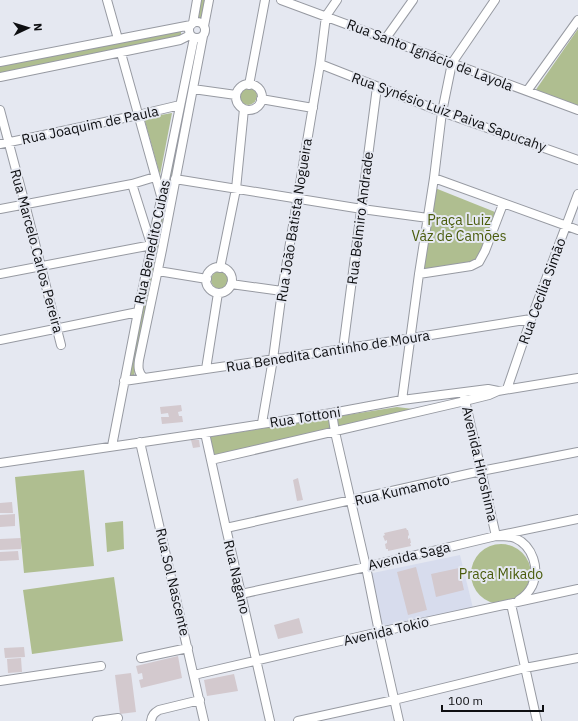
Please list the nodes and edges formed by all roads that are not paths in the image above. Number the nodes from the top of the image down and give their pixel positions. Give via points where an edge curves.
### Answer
1 (107, 0) edge
2 (197, 0) edge
3 (209, 0) edge
4 (265, 0) edge
5 (281, 0) edge
6 (338, 0) edge
7 (413, 0) edge
8 (495, 0) edge
9 (326, 16) junction
10 (578, 20) edge
11 (192, 24) junction
12 (204, 26) junction
13 (192, 36) junction
14 (203, 36) junction
15 (386, 38) junction
16 (118, 39) junction
17 (121, 53) junction
18 (0, 62) edge
19 (452, 63) junction
20 (320, 64) junction
21 (0, 77) edge
22 (249, 85) junction
23 (377, 87) junction
24 (193, 89) junction
25 (528, 91) junction
26 (236, 95) junction
27 (261, 99) junction
28 (180, 105) junction
29 (313, 108) junction
30 (244, 109) junction
31 (0, 110) edge
32 (578, 110) edge
33 (442, 112) junction
34 (138, 114) junction
35 (4, 143) edge
36 (578, 160) edge
37 (155, 177) junction
38 (434, 178) junction
39 (175, 179) junction
40 (132, 184) junction
41 (236, 189) junction
42 (578, 194) edge
43 (161, 197) junction
44 (297, 198) junction
45 (25, 204) junction
46 (503, 204) junction
47 (0, 209) edge
48 (362, 209) junction
49 (428, 218) junction
50 (566, 226) junction
51 (578, 230) edge
52 (152, 245) junction
53 (162, 250) junction
54 (41, 266) junction
55 (220, 268) junction
56 (158, 271) junction
57 (0, 274) edge
58 (419, 274) junction
59 (207, 279) junction
60 (232, 284) junction
61 (282, 291) junction
62 (218, 293) junction
63 (138, 312) junction
64 (531, 319) junction
65 (57, 328) junction
66 (410, 338) junction
67 (0, 340) edge
68 (61, 345) dead end
69 (343, 349) junction
70 (128, 357) junction
71 (273, 359) junction
72 (139, 360) junction
73 (206, 369) junction
74 (144, 378) junction
75 (578, 378) edge
76 (124, 381) junction
77 (507, 389) junction
78 (498, 391) junction
79 (463, 392) junction
80 (402, 400) junction
81 (465, 401) junction
82 (428, 409) junction
83 (332, 412) junction
84 (262, 424) junction
85 (335, 432) junction
86 (205, 433) junction
87 (140, 442) junction
88 (112, 446) junction
89 (578, 452) edge
90 (211, 460) junction
91 (0, 463) edge
92 (481, 471) junction
93 (350, 501) junction
94 (578, 519) edge
95 (226, 528) junction
96 (496, 536) junction
97 (366, 567) junction
98 (578, 589) edge
99 (241, 594) junction
100 (514, 603) junction
101 (379, 632) junction
102 (188, 648) junction
103 (141, 658) dead end
104 (578, 658) edge
105 (256, 661) junction
106 (101, 666) dead end
107 (525, 668) junction
108 (194, 675) junction
109 (0, 681) edge
110 (200, 700) junction
111 (394, 700) junction
112 (118, 718) dead end
113 (97, 721) edge
114 (151, 721) edge
115 (204, 721) edge
116 (270, 721) edge
117 (298, 721) edge
118 (399, 721) edge
119 (537, 721) edge

1 - 16 street
2 - 11 street
3 - 12 street
4 - 22 street
5 - 9 street, Rua Santo Ignácio de Layola
6 - 9 street
7 - 15 street
8 - 19 street
9 - 15 street, Rua Santo Ignácio de Layola
9 - 20 street, Rua João Batista Nogueira
10 - 25 street
11 - 12 street via 198,22
11 - 13 street via 189,28
11 - 16 street
12 - 14 street
13 - 14 street
13 - 17 street
13 - 28 street, Rua Benedito Cubas
14 - 24 street
15 - 19 street, Rua Santo Ignácio de Layola
16 - 18 street
17 - 21 street
17 - 34 street
19 - 25 street, Rua Santo Ignácio de Layola
19 - 33 street
20 - 23 street, Rua Synésio Luiz Paiva Sapucahy
20 - 29 street, Rua João Batista Nogueira
22 - 26 street via 241,87
22 - 27 street via 258,89
23 - 33 street, Rua Synésio Luiz Paiva Sapucahy
23 - 48 street, Rua Belmiro Andrade
24 - 26 street
24 - 39 street
25 - 32 street, Rua Santo Ignácio de Layola
26 - 30 street via 237,103
27 - 29 street
27 - 30 street via 253,110
28 - 34 street, Rua Joaquim de Paula
28 - 43 street, Rua Benedito Cubas
29 - 44 street, Rua João Batista Nogueira
30 - 41 street
31 - 35 street, Rua Marcelo Carlos Pereira
33 - 36 street, Rua Synésio Luiz Paiva Sapucahy
33 - 38 street
34 - 35 street, Rua Joaquim de Paula
34 - 37 street
35 - 45 street, Rua Marcelo Carlos Pereira
37 - 40 street
37 - 43 street
38 - 46 street
38 - 49 street
39 - 41 street
39 - 53 street
40 - 45 street
40 - 52 street
41 - 44 street
41 - 55 street
42 - 50 street, Rua Cecília Simão
43 - 52 street, Rua Benedito Cubas
44 - 48 street
44 - 61 street, Rua João Batista Nogueira
45 - 47 street
45 - 54 street, Rua Marcelo Carlos Pereira
46 - 50 street
46 - 58 street via 479,262 471,266
48 - 49 street
48 - 69 street, Rua Belmiro Andrade
49 - 58 street
50 - 51 street
50 - 64 street, Rua Cecília Simão
52 - 53 street
52 - 54 street
52 - 63 street, Rua Benedito Cubas
53 - 56 street
54 - 57 street
54 - 65 street, Rua Marcelo Carlos Pereira
55 - 59 street via 212,270
55 - 60 street via 231,275
56 - 59 street
56 - 72 street
58 - 66 street
59 - 62 street via 210,289
60 - 61 street
60 - 62 street via 224,292
61 - 71 street, Rua João Batista Nogueira
62 - 73 street
63 - 65 street
63 - 70 street, Rua Benedito Cubas
64 - 66 street, Rua Benedita Cantinho de Moura
64 - 77 street, Rua Cecília Simão
65 - 67 street
65 - 68 street, Rua Marcelo Carlos Pereira
66 - 69 street, Rua Benedita Cantinho de Moura
66 - 80 street
69 - 71 street, Rua Benedita Cantinho de Moura
70 - 72 street
70 - 76 street, Rua Benedito Cubas
71 - 73 street, Rua Benedita Cantinho de Moura
71 - 84 street, Rua João Batista Nogueira
72 - 74 street via 140,374
73 - 74 street, Rua Benedita Cantinho de Moura
74 - 76 street, Rua Benedita Cantinho de Moura
75 - 77 street, Rua Tottoni
76 - 88 street, Rua Benedito Cubas
77 - 78 street, Rua Tottoni
78 - 79 street, Rua Tottoni via 488,389
78 - 81 street, Rua Tottoni
79 - 80 street, Rua Tottoni
79 - 81 street, Avenida Hiroshima
80 - 82 street
80 - 83 street, Rua Tottoni
81 - 82 street, Rua Tottoni
81 - 92 street, Avenida Hiroshima
82 - 85 street, Rua Tottoni
83 - 84 street, Rua Tottoni
83 - 85 street
84 - 86 street, Rua Tottoni
85 - 90 street, Rua Tottoni
85 - 93 street
86 - 87 street, Rua Tottoni
86 - 90 street, Rua Nagano
87 - 88 street, Rua Tottoni
87 - 102 street, Rua Sol Nascente
88 - 91 street, Rua Tottoni
89 - 92 street, Rua Kumamoto
90 - 95 street, Rua Nagano
92 - 93 street, Rua Kumamoto
92 - 96 street, Avenida Hiroshima
93 - 95 street, Rua Kumamoto
93 - 97 street
94 - 96 street, Avenida Saga
95 - 99 street, Rua Nagano
96 - 97 street, Avenida Saga
96 - 100 street via 514,537 532,554 535,575 532,587 524,597
97 - 99 street, Avenida Saga
97 - 101 street
98 - 100 street, Avenida Tokio
99 - 105 street, Rua Nagano
100 - 101 street, Avenida Tokio
100 - 107 street
101 - 105 street, Avenida Tokio
101 - 111 street
102 - 103 street
102 - 108 street, Rua Sol Nascente
104 - 107 street
105 - 108 street, Avenida Tokio
105 - 116 street, Rua Nagano
106 - 109 street
107 - 111 street
107 - 119 street
108 - 110 street, Rua Sol Nascente
110 - 114 street via 159,710 152,716
110 - 115 street, Rua Sol Nascente
111 - 117 street
111 - 118 street
112 - 113 street

